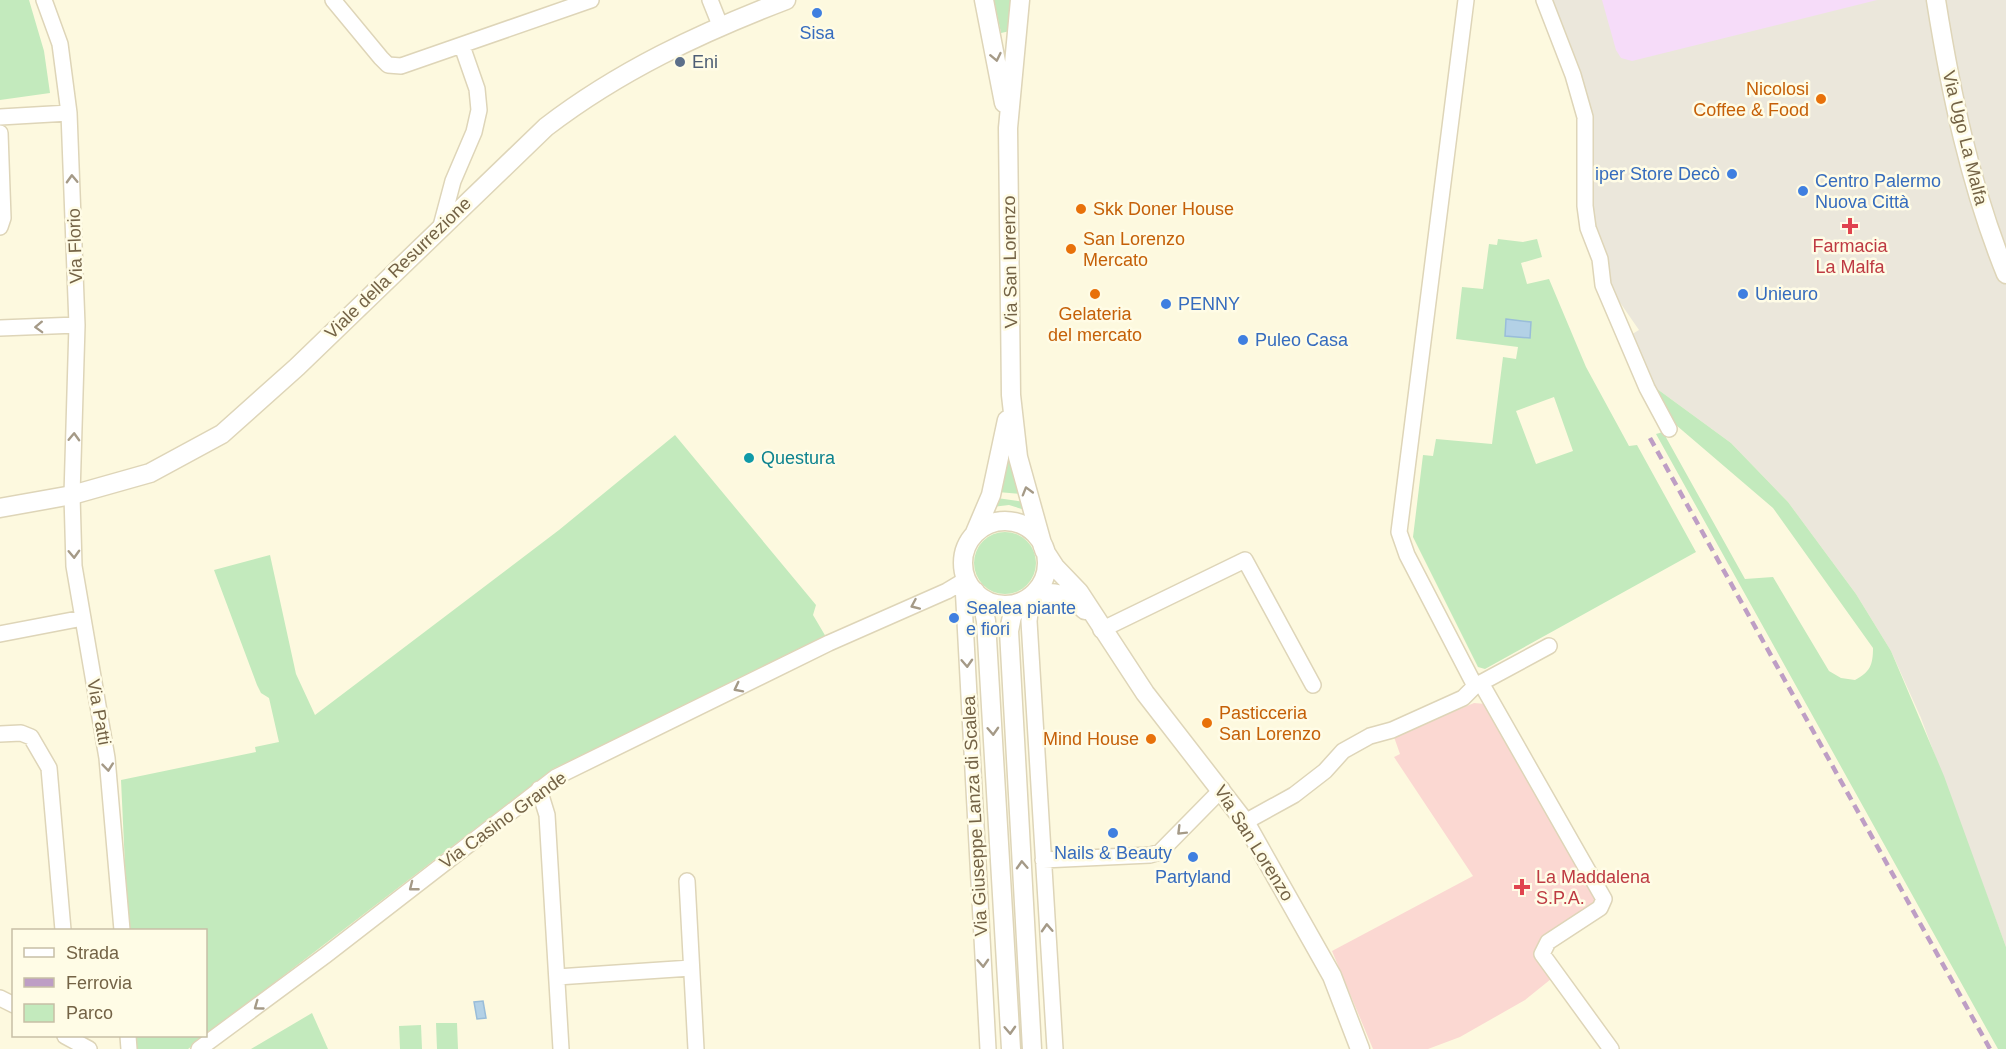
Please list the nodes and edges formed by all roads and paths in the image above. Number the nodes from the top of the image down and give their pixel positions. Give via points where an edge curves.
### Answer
1 (44, 0) edge
2 (333, 0) edge
3 (591, 0) edge
4 (710, 0) edge
5 (786, 0) edge
6 (984, 0) edge
7 (1020, 0) edge
8 (1466, 0) edge
9 (1544, 0) edge
10 (1936, 0) edge
11 (720, 25) junction
12 (462, 46) junction
13 (69, 111) junction
14 (0, 117) edge
15 (1008, 128) junction
16 (0, 133) edge
17 (441, 226) junction
18 (0, 227) edge
19 (2006, 274) edge
20 (77, 325) junction
21 (0, 328) edge
22 (1011, 395) junction
23 (1670, 429) dead end
24 (72, 495) junction
25 (0, 508) edge
26 (973, 538) junction
27 (1043, 548) junction
28 (968, 585) junction
29 (1028, 599) junction
30 (83, 618) junction
31 (1100, 628) junction
32 (0, 634) edge
33 (1549, 646) dead end
34 (1313, 685) dead end
35 (1478, 685) junction
36 (0, 734) edge
37 (539, 789) junction
38 (1222, 789) junction
39 (1245, 822) junction
40 (1043, 860) junction
41 (687, 881) dead end
42 (63, 929) edge
43 (122, 929) edge
44 (691, 968) junction
45 (557, 977) junction
46 (68, 1037) edge
47 (89, 1049) edge
48 (199, 1049) edge
49 (561, 1049) edge
50 (696, 1049) edge
51 (988, 1049) edge
52 (1011, 1049) edge
53 (1032, 1049) edge
54 (1054, 1049) edge
55 (1360, 1049) edge
56 (1611, 1049) edge

1 - 13 street, Via Florio via 60,44
2 - 12 street via 388,65 401,66
3 - 12 street
4 - 11 street
5 - 11 street, Viale della Resurrezione
6 -> 15 street
7 - 15 street
8 - 35 street via 1399,522 1407,555
9 - 23 street via 1574,75 1585,117 1585,206 1603,285 1647,388
10 - 19 street, Via Ugo La Malfa via 1971,175
11 - 17 street, Viale della Resurrezione via 582,99 517,153
12 - 17 street via 477,89 479,110
13 - 14 street
20 -> 13 street, Via Florio
15 - 22 street, Via San Lorenzo
16 - 18 street
17 - 24 street, Viale della Resurrezione via 297,367 222,434 150,473
20 -> 21 street
24 -> 20 street, Via Florio
22 - 26 street, Via San Lorenzo via 995,483
27 -> 22 street, Via San Lorenzo via 1018,457
24 - 25 street, Viale della Resurrezione
24 -> 30 street, Via Patti via 74,566
26 - 27 street via 984,527 1006,521 1027,528
26 - 28 street via 964,560
27 - 29 street via 1045,579
27 - 31 street, Via San Lorenzo via 1079,592
28 - 29 street via 997,604
28 -> 37 street, Via Casino Grande via 829,643 556,777
28 -> 51 street, Via Giuseppe Lanza di Scalea
28 -> 52 street, Via Giuseppe Lanza di Scalea via 983,606 986,621
29 - 31 street, Via San Lorenzo via 1049,593 1069,598
29 - 40 street
53 -> 29 street via 1009,631 1012,616
30 - 32 street
30 -> 43 street, Via Patti via 107,758
31 - 34 street via 1245,560
31 - 38 street, Via San Lorenzo
33 - 35 street
35 - 39 street via 1463,698 1343,751 1294,795
35 - 56 street via 1604,899 1600,908 1548,942 1542,954
36 - 42 street via 21,733 31,737 49,768
37 - 45 street via 547,815
37 -> 48 street, Via Casino Grande
38 - 39 street, Via San Lorenzo
38 -> 40 street via 1160,852
39 - 55 street, Via San Lorenzo via 1332,976
54 -> 40 street
41 - 44 street
44 - 45 street
44 - 50 street
45 - 49 street
46 - 47 street

